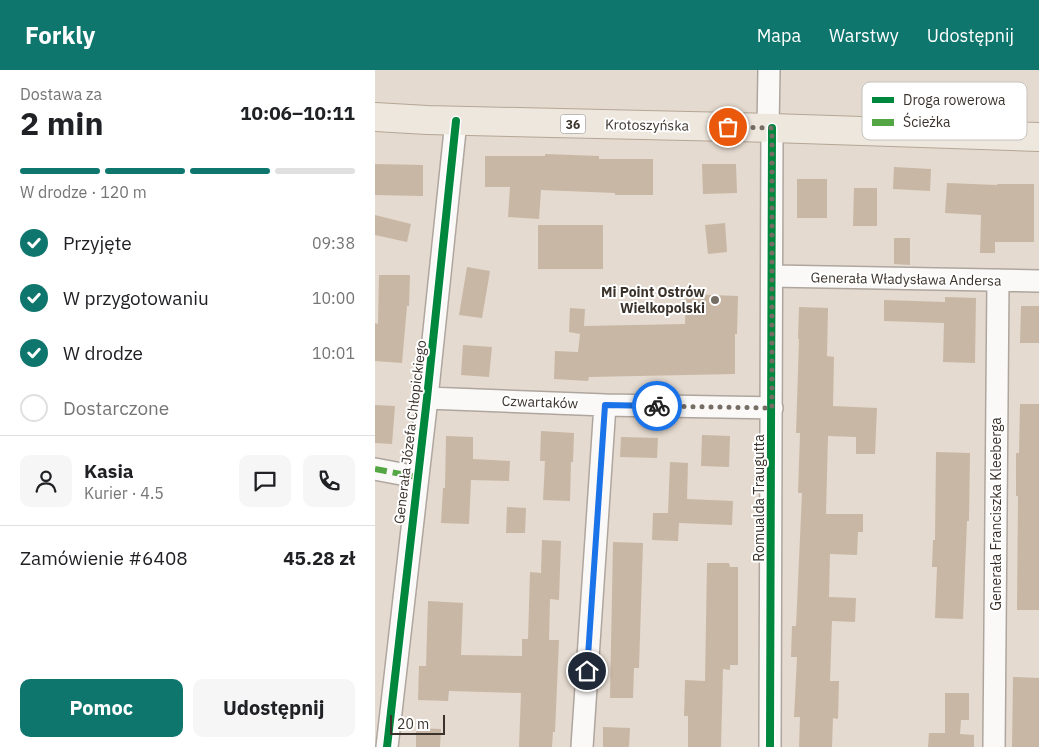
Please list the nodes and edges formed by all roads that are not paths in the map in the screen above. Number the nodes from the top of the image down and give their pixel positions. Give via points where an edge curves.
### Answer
1 (769, 70) edge
2 (375, 117) edge
3 (456, 121) junction
4 (770, 128) junction
5 (862, 131) edge
6 (772, 276) junction
7 (998, 280) junction
8 (1039, 282) edge
9 (427, 398) junction
10 (605, 405) junction
11 (772, 408) junction
12 (375, 469) edge
13 (417, 477) junction
14 (387, 747) edge
15 (582, 747) edge
16 (770, 747) edge
17 (994, 747) edge

1 - 4 street, Romualda Traugutta
2 - 3 main road, Krotoszyńska / 36
3 - 4 main road, Krotoszyńska / 36
3 - 9 street, Generała Józefa Chłopickiego
4 - 5 main road, Krotoszyńska / 36
4 - 6 street, Romualda Traugutta
6 - 7 street, Generała Władysława Andersa
6 - 11 street, Romualda Traugutta
7 - 8 street, Generała Władysława Andersa
7 - 17 street, Generała Franciszka Kleeberga
9 - 10 street, Czwartaków
9 - 13 street, Generała Józefa Chłopickiego
10 - 11 street, Czwartaków
10 - 15 street
11 - 16 street, Romualda Traugutta
12 - 13 street
13 - 14 street, Generała Józefa Chłopickiego

